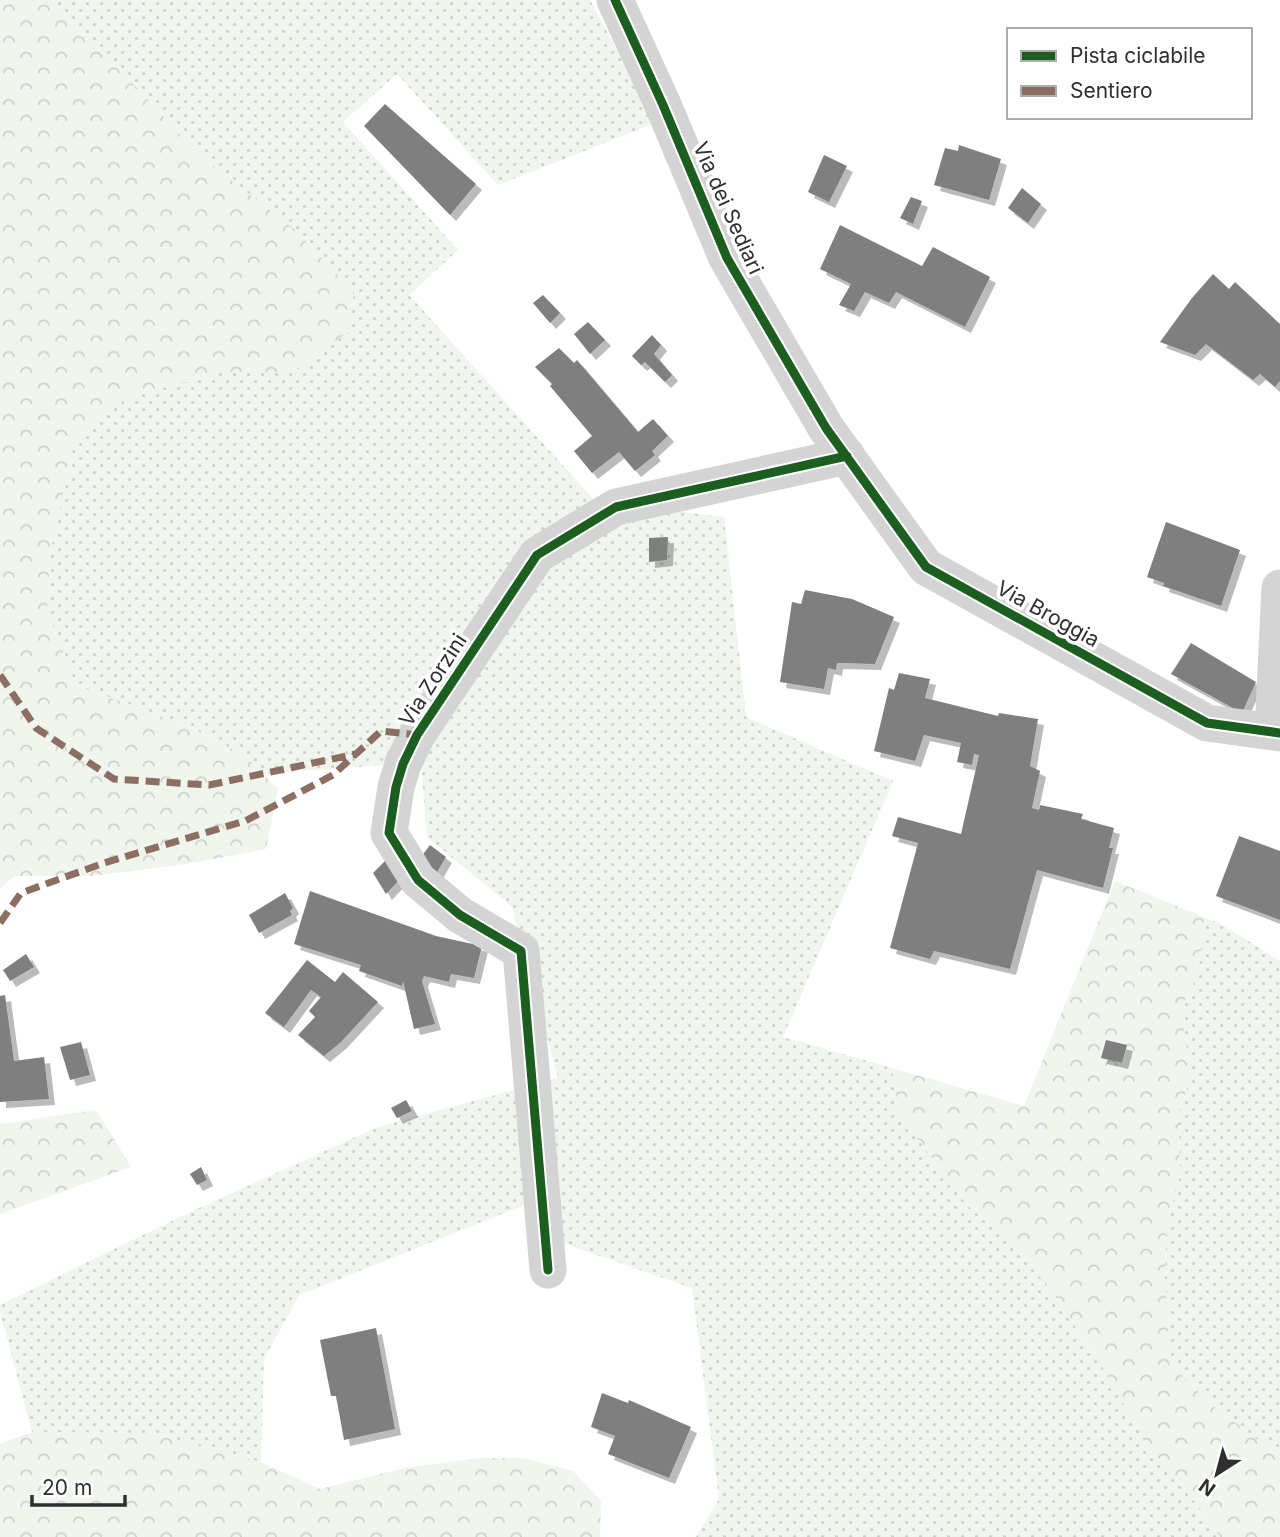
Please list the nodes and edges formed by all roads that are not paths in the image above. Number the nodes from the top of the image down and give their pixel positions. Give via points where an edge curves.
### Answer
1 (615, 0) edge
2 (847, 456) junction
3 (1280, 588) edge
4 (1276, 732) edge
5 (548, 1270) dead end

1 - 2 street, Via dei Sediari via 727,258
2 - 4 street, Via Broggia via 926,567 1207,723
2 - 5 street, Via Zorzini via 616,507 537,555 417,735 403,764 389,833 418,880 460,915 521,951
3 - 4 street

